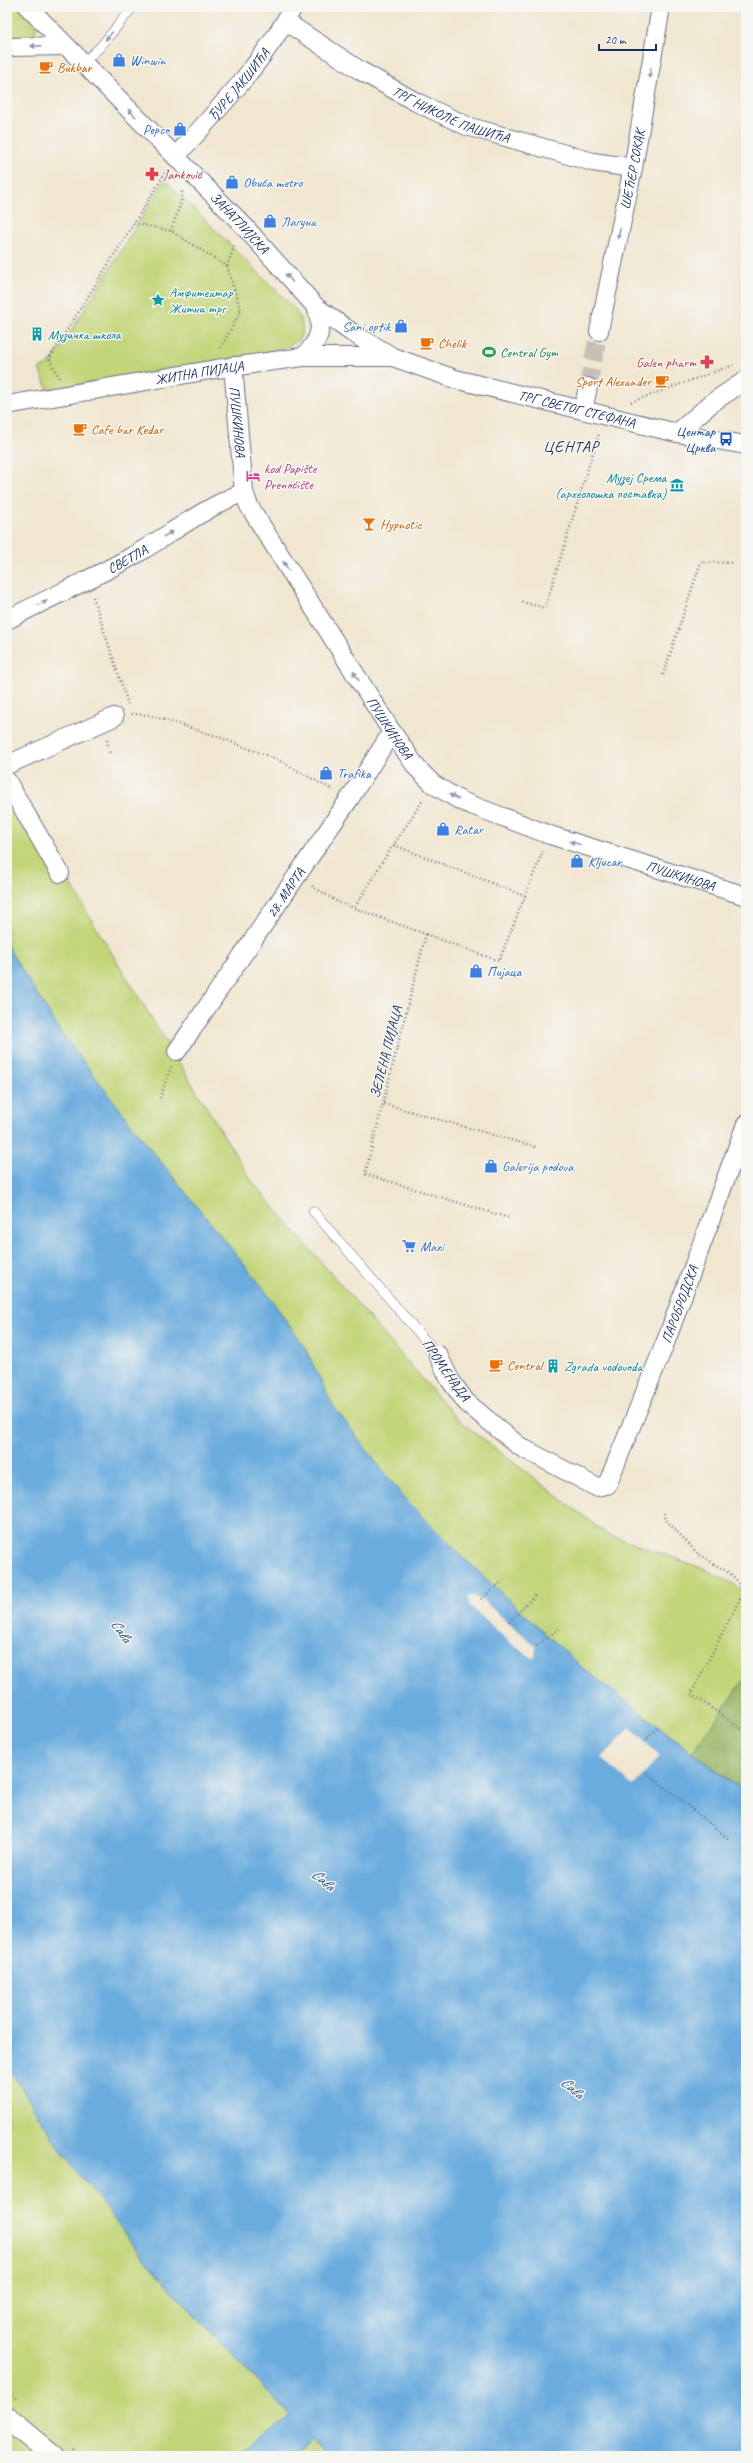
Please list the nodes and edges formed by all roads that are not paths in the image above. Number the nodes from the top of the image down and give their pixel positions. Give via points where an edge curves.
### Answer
1 (28, 7) edge
2 (133, 7) edge
3 (662, 7) edge
4 (290, 15) edge
5 (66, 46) junction
6 (7, 47) edge
7 (83, 63) junction
8 (176, 156) junction
9 (633, 168) junction
10 (316, 307) junction
11 (599, 331) tunnel mouth
12 (303, 356) junction
13 (393, 358) junction
14 (232, 366) junction
15 (746, 380) edge
16 (588, 387) tunnel mouth
17 (7, 405) edge
18 (583, 410) junction
19 (676, 434) junction
20 (746, 445) edge
21 (244, 492) junction
22 (7, 620) edge
23 (114, 717) road end
24 (392, 732) junction
25 (7, 765) edge
26 (7, 781) edge
27 (60, 873) dead end
28 (746, 896) edge
29 (177, 1051) road end
30 (746, 1124) edge
31 (313, 1211) dead end
32 (438, 1355) joint
33 (609, 1483) joint
34 (7, 2418) edge
35 (53, 2456) edge

1 - 5 street, ЗАНАТЛИЈСКА
2 -> 7 lane via 100,47
3 -> 9 street, ШЕЋЕР СОКАК
4 - 8 street, ЂУРЕ ЈАКШИЋА via 235,89
4 - 9 street, ТРГ НИКОЛЕ ПАШИЋА via 361,71 416,102 467,126 593,162
5 -> 6 street
5 - 7 street, ЗАНАТЛИЈСКА
8 -> 7 street, ЗАНАТЛИЈСКА
10 -> 8 street, ЗАНАТЛИЈСКА via 243,225
9 -> 11 street, ШЕЋЕР СОКАК
10 - 12 street via 321,322 318,338
10 - 13 street, ЗАНАТЛИЈСКА
12 - 13 street, ЖИТНА ПИЈАЦА
12 - 14 street, ЖИТНА ПИЈАЦА
13 - 18 street, ТРГ СВЕТОГ СТЕФАНА via 455,379
14 - 17 street, ЖИТНА ПИЈАЦА
14 - 21 street, ПУШКИНОВА
15 - 19 street via 713,402
16 - 18 street
18 - 19 street, ТРГ СВЕТОГ СТЕФАНА
19 - 20 street, ТРГ СВЕТОГ СТЕФАНА
22 -> 21 street, СВЕТЛА via 90,579 216,504
24 -> 21 street, ПУШКИНОВА via 249,506
23 - 25 street
28 -> 24 street, ПУШКИНОВА via 550,835 461,801 434,784 417,768
24 - 29 street, 28. МАРТА via 350,798
26 - 27 street
30 - 33 street, ПАРОБРОДСКА via 664,1346
31 - 32 lane, ПРОМЕНАДА
32 - 33 street, ПРОМЕНАДА via 462,1397 519,1446 596,1487 603,1487
34 - 35 street

